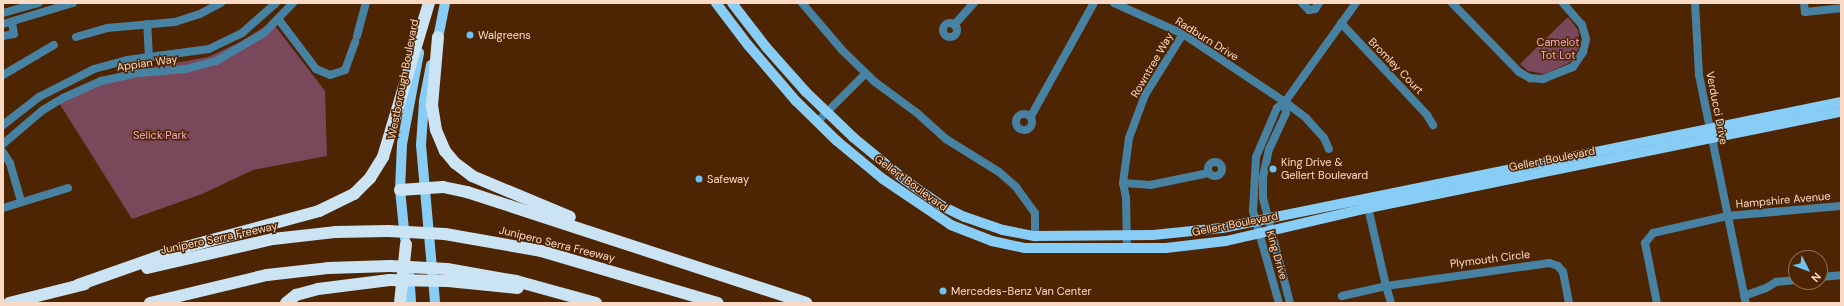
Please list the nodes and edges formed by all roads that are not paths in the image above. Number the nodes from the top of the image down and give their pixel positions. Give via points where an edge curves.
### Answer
1 (40, 3) edge
2 (72, 3) edge
3 (221, 3) edge
4 (276, 3) edge
5 (293, 3) edge
6 (366, 3) edge
7 (430, 3) edge
8 (445, 3) edge
9 (716, 3) edge
10 (732, 3) edge
11 (802, 3) edge
12 (974, 3) edge
13 (1094, 3) edge
14 (1114, 3) edge
15 (1302, 3) edge
16 (1319, 3) edge
17 (1356, 3) edge
18 (1452, 3) edge
19 (1564, 3) edge
20 (1695, 3) edge
21 (1804, 3) edge
22 (55, 6) edge
23 (1841, 8) edge
24 (3, 13) edge
25 (279, 20) junction
26 (12, 23) junction
27 (1341, 23) junction
28 (3, 24) edge
29 (147, 24) junction
30 (954, 25) dead end
31 (1183, 34) junction
32 (3, 36) edge
33 (76, 36) dead end
34 (438, 37) junction
35 (54, 45) dead end
36 (150, 58) junction
37 (866, 73) junction
38 (3, 75) edge
39 (106, 80) junction
40 (1285, 102) junction
41 (1841, 102) edge
42 (1841, 112) edge
43 (827, 113) junction
44 (1030, 116) dead end
45 (817, 122) junction
46 (3, 124) edge
47 (1432, 125) dead end
48 (1710, 129) junction
49 (1712, 139) junction
50 (3, 144) edge
51 (1329, 149) dead end
52 (3, 152) edge
53 (1209, 172) dead end
54 (1123, 183) junction
55 (68, 188) dead end
56 (423, 188) junction
57 (400, 190) junction
58 (21, 201) junction
59 (1367, 203) junction
60 (1841, 206) edge
61 (3, 208) edge
62 (1727, 216) junction
63 (1268, 219) junction
64 (1256, 220) junction
65 (590, 230) junction
66 (1272, 230) junction
67 (1260, 233) junction
68 (1127, 235) junction
69 (1035, 236) junction
70 (406, 244) junction
71 (1127, 248) junction
72 (447, 275) junction
73 (1841, 275) edge
74 (1828, 276) edge
75 (1788, 281) edge
76 (78, 286) junction
77 (1386, 286) junction
78 (1342, 296) dead end
79 (1745, 299) edge
80 (9, 303) edge
81 (150, 303) edge
82 (286, 303) edge
83 (400, 303) edge
84 (411, 303) edge
85 (435, 303) edge
86 (596, 303) edge
87 (718, 303) edge
88 (806, 303) edge
89 (1280, 303) edge
90 (1290, 303) edge
91 (1391, 303) edge
92 (1569, 303) edge
93 (1656, 303) edge

1 - 24 street
2 - 22 street
3 - 29 street via 200,14 175,22
4 - 36 street, Appian Way via 242,33 209,49
5 - 25 street, Appian Way
6 - 25 street via 346,70 330,75 316,69
7 - 57 main road, Westborough Boulevard via 405,117
7 - 76 highway via 383,158 370,178 354,194 319,211 186,247
8 - 34 main road
9 - 45 main road, Gellert Boulevard via 768,70
10 - 43 main road, Gellert Boulevard via 778,62
11 - 37 street
12 - 30 street
13 - 44 street
14 - 31 street, Radburn Drive
15 - 16 street via 1309,10 1315,9
17 - 27 street, King Drive
18 - 19 street via 1519,72 1543,79 1573,67 1583,52 1586,39 1582,25
20 - 48 street, Verducci Drive via 1699,75
21 - 23 street via 1804,12
22 - 26 street
25 - 39 street, Appian Way via 245,46 216,61 186,69 140,72
26 - 28 street
26 - 32 street via 14,34
27 - 40 street, King Drive
27 - 47 street, Bromley Court via 1427,114
29 - 33 street via 107,28
29 - 36 street
31 - 40 street, Radburn Drive
31 - 54 street, Rowntree Way via 1146,96 1129,138
34 - 56 main road via 422,116
34 - 65 highway via 432,112 438,136 448,156 472,176 583,223
35 - 38 street
36 - 39 street via 143,67 112,73
36 - 46 street, Appian Way via 127,60 94,69 39,97
37 - 43 street
37 - 69 street via 946,139 999,172 1016,187 1035,213
39 - 50 street, Appian Way via 63,98
40 - 51 street, Radburn Drive via 1306,118 1324,138
40 - 63 street, King Drive via 1286,113 1269,149 1263,177 1263,198
40 - 64 street, King Drive via 1277,108 1256,157 1252,182
41 - 48 main road, Gellert Boulevard
42 - 49 main road, Gellert Boulevard
43 - 45 street
43 - 69 main road, Gellert Boulevard via 890,168 942,206 987,226
45 - 71 main road, Gellert Boulevard via 897,190 935,217 964,231 992,241 1025,248
48 - 49 street, Verducci Drive
48 - 59 main road, Gellert Boulevard
49 - 59 main road, Gellert Boulevard
49 - 62 street, Verducci Drive
52 - 58 street via 10,163
53 - 54 street via 1150,186
54 - 68 street, Rowntree Way
55 - 58 street
56 - 57 highway
56 - 65 highway via 460,190
56 - 85 main road
57 - 70 main road, Westborough Boulevard
58 - 61 street
59 - 63 main road, Gellert Boulevard
59 - 66 main road, Gellert Boulevard
59 - 77 street
60 - 62 street, Hampshire Avenue
62 - 79 street, Verducci Drive
62 - 93 street, Hampshire Avenue via 1653,233 1649,237 1645,243
63 - 64 main road, Gellert Boulevard
63 - 66 street, King Drive
64 - 67 street, King Drive
64 - 68 main road, Gellert Boulevard via 1199,231
65 - 88 highway
66 - 67 main road, Gellert Boulevard
66 - 90 street, King Drive
67 - 71 main road, Gellert Boulevard via 1177,248
67 - 89 street, King Drive
68 - 69 main road, Gellert Boulevard
68 - 71 street, Rowntree Way
70 - 83 highway
70 - 84 main road, Westborough Boulevard
72 - 81 highway, bridge via 390,266 328,268 274,274
72 - 82 highway, bridge via 308,291 292,297
72 - 86 highway via 501,278
73 - 74 street
75 - 79 street via 1776,282
76 - 80 highway, Junipero Serra Freeway
76 - 87 highway, Junipero Serra Freeway, bridge via 258,241 320,233 388,231 445,234 541,251
77 - 78 street, Plymouth Circle
77 - 91 street
77 - 92 street, Plymouth Circle via 1549,263 1558,266 1563,272

